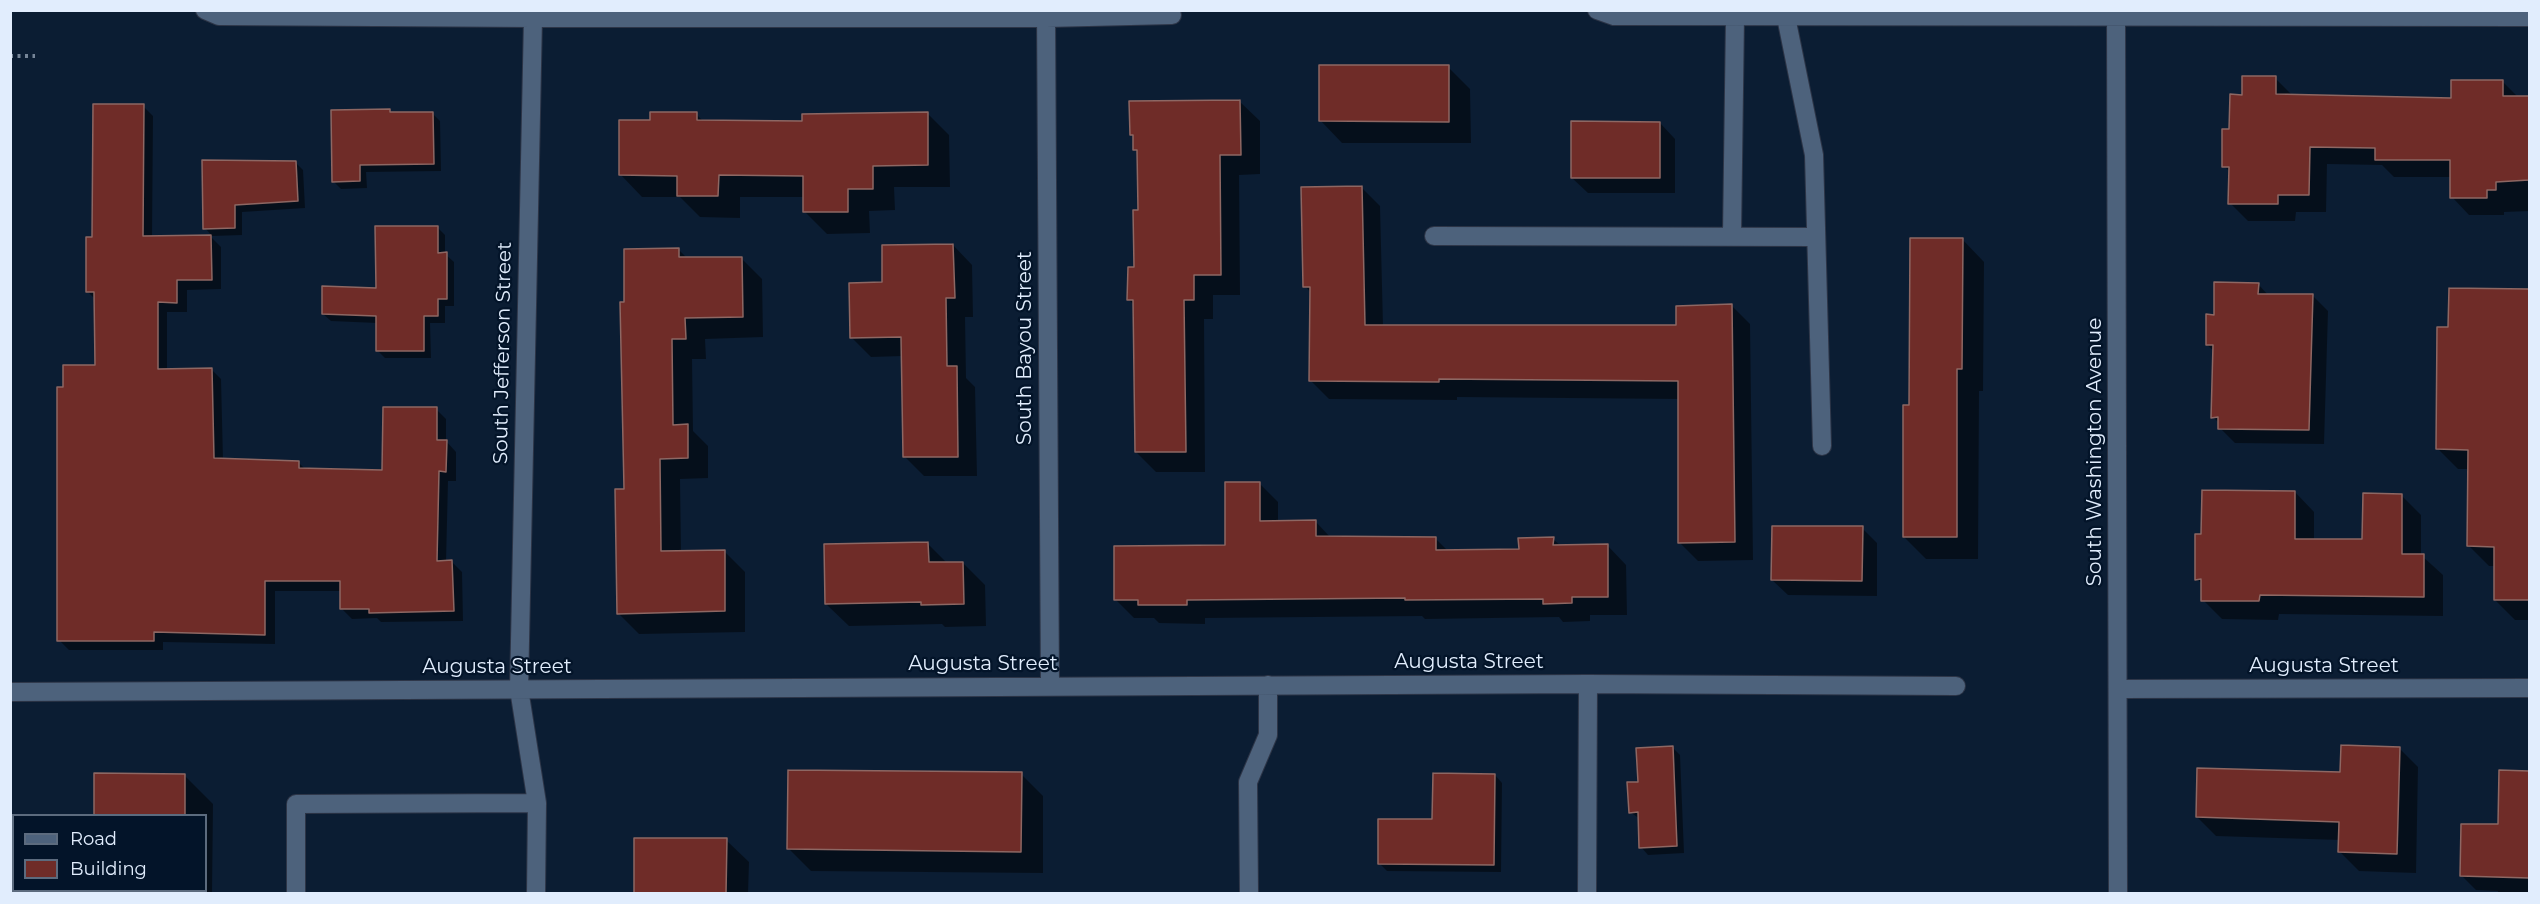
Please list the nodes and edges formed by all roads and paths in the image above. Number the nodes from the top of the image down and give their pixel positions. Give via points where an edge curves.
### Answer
1 (205, 10) edge
2 (1597, 10) edge
3 (1046, 14) edge
4 (2116, 14) edge
5 (1172, 15) dead end
6 (1735, 17) junction
7 (1786, 17) junction
8 (2529, 17) edge
9 (533, 18) junction
10 (10, 56) edge
11 (35, 56) dead end
12 (1732, 235) junction
13 (1434, 236) dead end
14 (1815, 237) junction
15 (1822, 446) dead end
16 (1588, 684) junction
17 (1268, 685) junction
18 (1050, 686) junction
19 (1956, 686) dead end
20 (2529, 688) edge
21 (519, 689) junction
22 (2118, 689) junction
23 (10, 692) edge
24 (537, 803) junction
25 (296, 894) edge
26 (536, 894) edge
27 (1249, 894) edge
28 (1587, 894) edge
29 (2118, 894) edge

1 - 9 street via 219,16
2 - 6 street via 1614,16
3 - 5 street
3 - 9 street
3 - 18 street, South Bayou Street
4 - 7 street
4 - 8 street
4 - 22 street, South Washington Avenue
6 - 7 street
6 - 12 street
7 - 14 street via 1814,155
9 - 21 street, South Jefferson Street
10 - 11 path
12 - 13 street
12 - 14 street
14 - 15 street
16 - 17 street, Augusta Street
16 - 19 street, Augusta Street
16 - 28 street
17 - 18 street, Augusta Street
17 - 27 street via 1268,735 1248,782
18 - 21 street, Augusta Street
20 - 22 street, Augusta Street
21 - 23 street, Augusta Street
21 - 24 street, South Jefferson Street
22 - 29 street, South Washington Avenue
24 - 25 street via 296,804
24 - 26 street, South Jefferson Street

